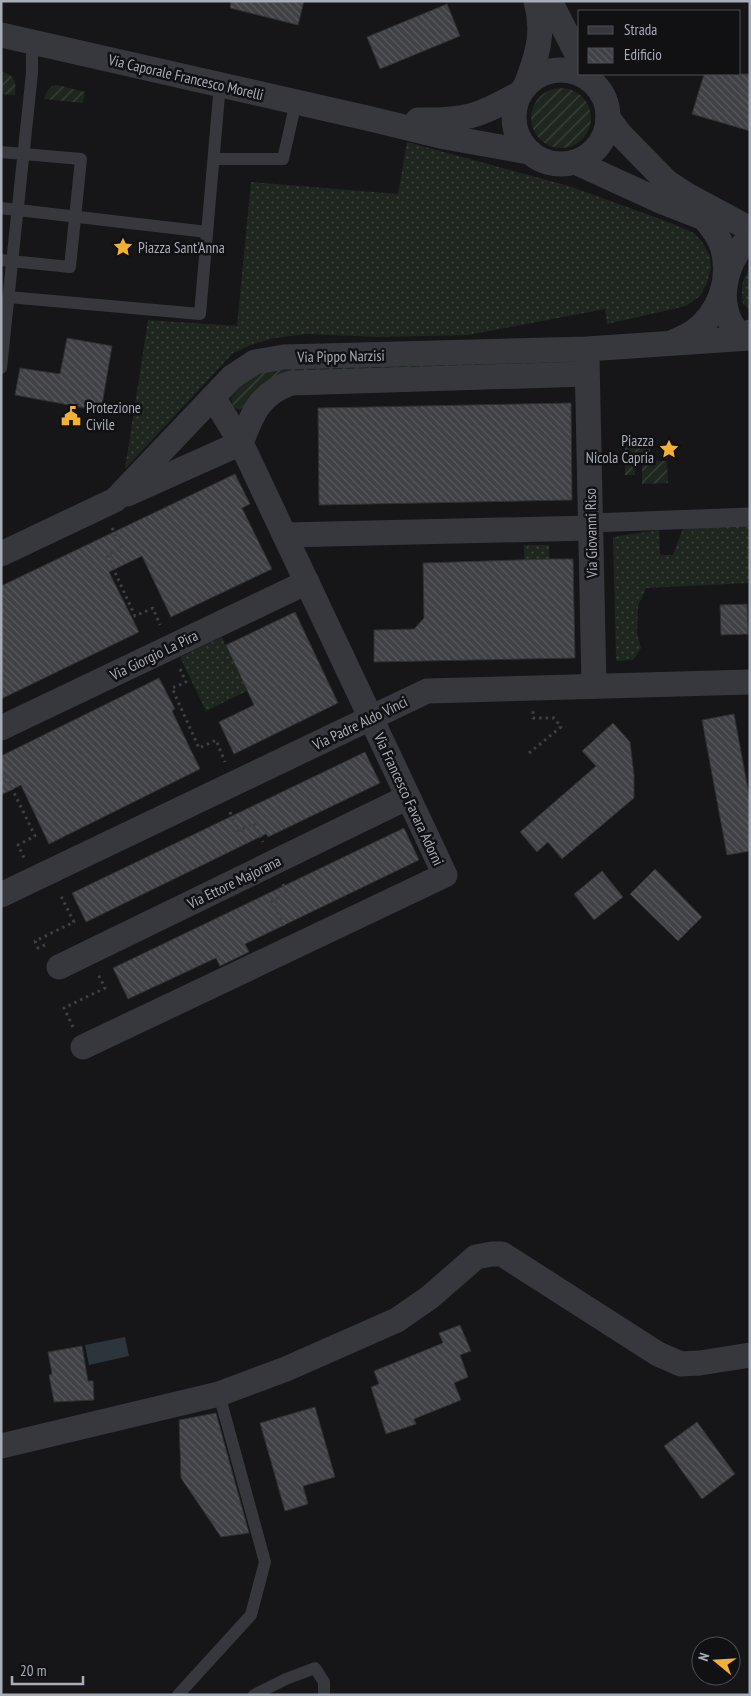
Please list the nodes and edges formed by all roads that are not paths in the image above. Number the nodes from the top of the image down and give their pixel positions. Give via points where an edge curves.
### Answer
1 (536, 1) edge
2 (550, 1) edge
3 (1, 35) edge
4 (32, 42) junction
5 (578, 57) edge
6 (578, 73) edge
7 (588, 75) edge
8 (220, 84) junction
9 (523, 89) junction
10 (296, 102) junction
11 (608, 118) junction
12 (371, 119) junction
13 (1, 152) edge
14 (529, 152) junction
15 (24, 154) junction
16 (214, 158) junction
17 (575, 162) junction
18 (1, 208) edge
19 (18, 210) junction
20 (75, 216) junction
21 (703, 217) junction
22 (747, 230) edge
23 (207, 232) junction
24 (7, 261) edge
25 (724, 284) junction
26 (8, 297) junction
27 (4, 310) edge
28 (747, 336) edge
29 (674, 342) junction
30 (587, 349) junction
31 (1, 368) edge
32 (587, 374) junction
33 (213, 397) junction
34 (241, 443) junction
35 (109, 503) junction
36 (750, 517) edge
37 (591, 526) junction
38 (285, 535) junction
39 (1, 554) edge
40 (307, 582) junction
41 (750, 682) edge
42 (594, 686) junction
43 (371, 718) junction
44 (1, 728) edge
45 (408, 797) junction
46 (1, 895) edge
47 (59, 967) dead end
48 (83, 1047) dead end
49 (750, 1355) edge
50 (220, 1394) junction
51 (1, 1446) edge
52 (178, 1695) edge
53 (254, 1695) edge
54 (324, 1695) edge

1 - 9 street via 540,36 537,56
2 - 5 street
3 - 4 street, Via Caporale Francesco Morelli
4 - 8 street, Via Caporale Francesco Morelli
4 - 15 lane
6 - 9 street via 556,70 535,78
7 - 11 street via 603,96
8 - 10 street, Via Caporale Francesco Morelli
8 - 16 lane
9 - 12 street via 493,109 456,120
9 - 14 street via 515,108 514,124 519,139
10 - 12 street, Via Caporale Francesco Morelli
10 - 16 lane via 283,159
11 - 17 street via 607,128 598,145
11 - 22 street via 667,182
12 - 14 street
13 - 15 lane
14 - 17 street via 559,164
15 - 19 lane
15 - 20 lane via 80,159
16 - 23 lane
17 - 21 street
18 - 19 lane
19 - 20 lane
19 - 24 lane
20 - 23 lane
20 - 24 lane via 70,267
21 - 22 street
21 - 25 street via 721,246 725,262
22 - 25 street
23 - 26 lane via 200,314
24 - 26 lane
25 - 28 street via 729,320
25 - 29 street via 720,300 708,318 693,333
26 - 27 lane
27 - 31 lane
28 - 29 street, Via Pippo Narzisi
29 - 30 street, Via Pippo Narzisi
30 - 32 street, Via Giovanni Riso
30 - 33 street, Via Pippo Narzisi via 284,357 256,362 232,377
32 - 34 street via 291,382 278,387 261,401 251,415
32 - 37 street, Via Giovanni Riso
33 - 34 street, Via Francesco Favara Adorni
33 - 35 street, Via Pippo Narzisi
34 - 35 street
34 - 38 street, Via Francesco Favara Adorni
35 - 39 street, Via Pippo Narzisi
36 - 37 street
37 - 38 street
37 - 42 street, Via Giovanni Riso
38 - 40 street, Via Francesco Favara Adorni
40 - 43 street, Via Francesco Favara Adorni
40 - 44 street, Via Giorgio La Pira
41 - 42 street, Via Padre Aldo Vinci
42 - 43 street, Via Padre Aldo Vinci via 427,691
43 - 45 street, Via Francesco Favara Adorni
43 - 46 street, Via Padre Aldo Vinci
45 - 47 street, Via Ettore Majorana
45 - 48 street, Via Francesco Favara Adorni via 445,875
49 - 50 street via 680,1364 658,1354 502,1254 492,1254 476,1257 430,1297 397,1320
50 - 51 street
50 - 52 lane via 265,1562 251,1615
53 - 54 lane via 315,1668 324,1682

